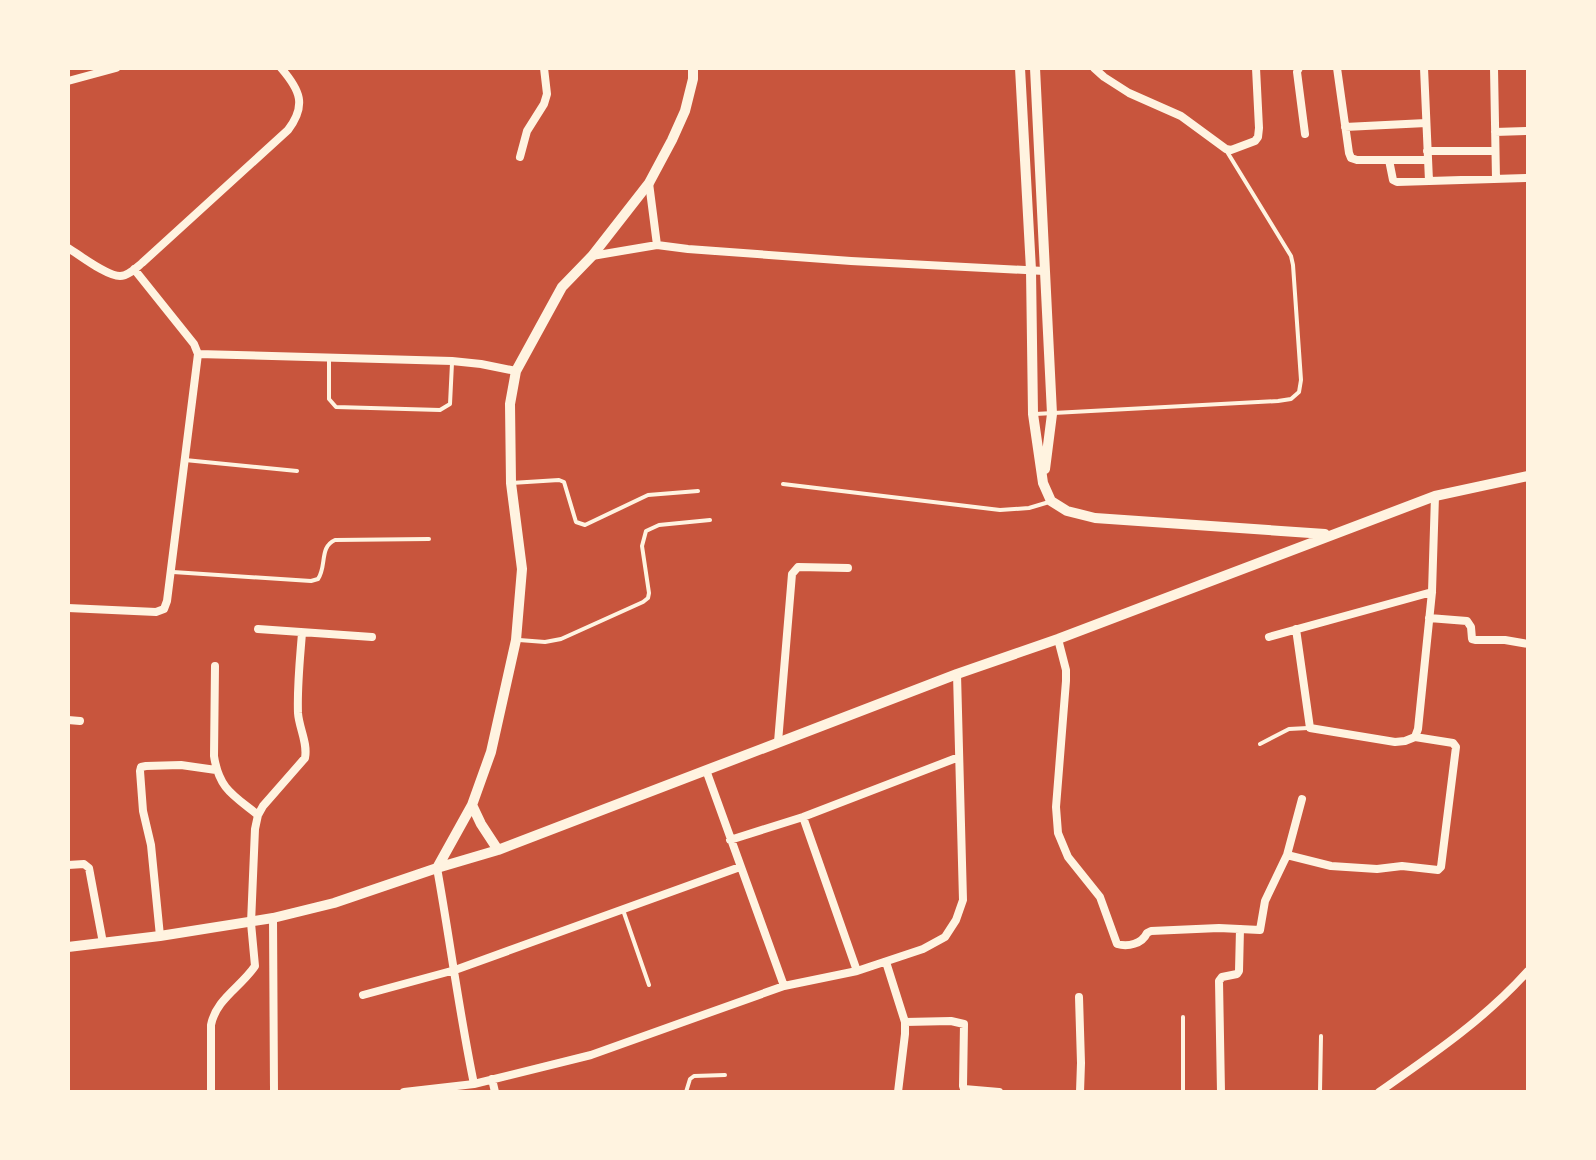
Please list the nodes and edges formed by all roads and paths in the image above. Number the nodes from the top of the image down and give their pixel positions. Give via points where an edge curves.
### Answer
1 (116, 68) edge
2 (281, 68) edge
3 (544, 68) edge
4 (693, 68) edge
5 (1020, 68) edge
6 (1035, 68) edge
7 (1094, 68) edge
8 (1256, 68) edge
9 (1299, 68) edge
10 (1337, 68) edge
11 (1424, 68) edge
12 (1494, 68) edge
13 (68, 81) edge
14 (1426, 123) junction
15 (1345, 127) junction
16 (1528, 131) edge
17 (1495, 132) junction
18 (1305, 134) dead end
19 (1226, 149) junction
20 (1495, 151) junction
21 (1427, 155) junction
22 (520, 157) dead end
23 (1389, 160) junction
24 (1528, 178) edge
25 (1496, 179) junction
26 (1429, 181) junction
27 (649, 183) junction
28 (657, 245) junction
29 (68, 248) edge
30 (592, 256) junction
31 (134, 269) junction
32 (1031, 270) junction
33 (1044, 271) junction
34 (198, 354) junction
35 (329, 358) junction
36 (452, 361) junction
37 (516, 371) junction
38 (1033, 414) junction
39 (1052, 414) junction
40 (185, 460) junction
41 (297, 471) dead end
42 (1528, 476) edge
43 (511, 483) junction
44 (1043, 483) junction
45 (783, 484) dead end
46 (698, 491) dead end
47 (1435, 496) junction
48 (1051, 501) junction
49 (710, 520) dead end
50 (1331, 535) junction
51 (429, 539) dead end
52 (848, 568) dead end
53 (171, 572) junction
54 (1432, 592) junction
55 (68, 608) edge
56 (1429, 618) junction
57 (258, 629) dead end
58 (1296, 629) junction
59 (302, 633) junction
60 (372, 637) dead end
61 (1269, 637) dead end
62 (1058, 639) junction
63 (516, 640) junction
64 (1528, 644) edge
65 (215, 666) dead end
66 (957, 674) junction
67 (68, 720) edge
68 (80, 721) dead end
69 (1310, 728) junction
70 (1415, 737) junction
71 (778, 742) junction
72 (1260, 744) dead end
73 (959, 757) junction
74 (216, 770) junction
75 (706, 770) junction
76 (1302, 799) dead end
77 (472, 805) junction
78 (258, 815) junction
79 (803, 817) junction
80 (730, 840) junction
81 (498, 850) junction
82 (1287, 855) junction
83 (68, 865) edge
84 (740, 867) junction
85 (437, 868) junction
86 (623, 910) junction
87 (273, 918) junction
88 (251, 923) junction
89 (1240, 929) junction
90 (160, 936) junction
91 (103, 943) junction
92 (68, 947) edge
93 (886, 962) junction
94 (455, 970) junction
95 (857, 971) junction
96 (1528, 971) edge
97 (649, 985) dead end
98 (784, 986) junction
99 (363, 995) dead end
100 (1079, 997) dead end
101 (1183, 1017) dead end
102 (905, 1022) junction
103 (1321, 1036) dead end
104 (725, 1075) dead end
105 (492, 1079) junction
106 (474, 1084) junction
107 (211, 1092) edge
108 (274, 1092) edge
109 (404, 1092) edge
110 (495, 1092) edge
111 (686, 1092) edge
112 (898, 1092) edge
113 (999, 1092) edge
114 (1080, 1092) edge
115 (1183, 1092) edge
116 (1221, 1092) edge
117 (1320, 1092) edge
118 (1379, 1092) edge

1 - 13 street
2 - 31 street via 298,93 300,107 288,130
3 - 22 street via 547,94
4 - 27 street via 685,111
5 - 32 street
6 - 33 street
7 - 19 street via 1129,93 1181,116
8 - 19 street via 1258,137
9 - 18 street
10 - 15 street
11 - 14 street
12 - 17 street
14 - 15 street
14 - 21 street
15 - 23 street via 1351,158
16 - 17 street
17 - 20 street
19 - 39 lane via 1291,256 1299,392 1278,401
20 - 21 street
20 - 25 street
21 - 23 street
21 - 26 street
23 - 26 street via 1393,180
24 - 25 street
25 - 26 street
27 - 28 street
27 - 30 street
28 - 30 street
28 - 32 street
29 - 31 street via 108,273 119,276
30 - 37 street via 562,287
31 - 34 street
32 - 33 street
32 - 38 street
33 - 39 street
34 - 35 street
34 - 40 street
35 - 36 street
35 - 36 lane via 329,399 336,407 440,410 450,404
36 - 37 street
37 - 43 street via 510,404
38 - 39 lane
38 - 44 street
39 - 44 street
40 - 41 lane
40 - 53 street
42 - 47 street
43 - 46 lane via 564,482 580,525 648,495
43 - 63 street via 522,569
44 - 48 street
45 - 48 lane via 1000,510
47 - 50 street
47 - 54 street
48 - 50 street via 1095,518
49 - 63 lane via 646,531 642,546 649,593 643,602 561,639
50 - 62 street
51 - 53 lane via 329,542 322,573 311,581
52 - 71 street via 798,567 792,574
53 - 55 street via 167,601 156,612
54 - 56 street
54 - 58 street
56 - 64 street via 1467,621 1472,639
56 - 70 street
57 - 59 street
58 - 61 street
58 - 69 street
59 - 60 street
59 - 78 street via 298,708 305,758
62 - 66 street
62 - 89 street via 1066,670 1058,833 1068,857 1100,897 1114,940 1120,945 1141,942 1151,931
63 - 77 street via 491,752
65 - 74 street
66 - 71 street
66 - 73 street
67 - 68 street
69 - 70 street via 1395,742
69 - 72 lane via 1289,729
70 - 82 street via 1456,747 1438,870 1331,866
71 - 75 street
73 - 79 street
73 - 93 street via 963,900 956,920 945,937
74 - 78 street via 226,789
74 - 90 street via 141,767
75 - 80 street
75 - 81 street
76 - 82 street
77 - 81 street
77 - 85 street
78 - 88 street
79 - 80 street
79 - 95 street
80 - 84 street
81 - 85 street
82 - 89 street via 1268,893 1261,927
83 - 91 street via 89,868
84 - 86 street
84 - 98 street
85 - 87 street
85 - 94 street
86 - 94 street
86 - 97 lane
87 - 88 street
87 - 108 street
88 - 90 street
88 - 107 street via 255,966 212,1018
89 - 116 street via 1239,971 1219,981
90 - 91 street
91 - 92 street
93 - 95 street
93 - 102 street
94 - 99 street
94 - 106 street
95 - 98 street
96 - 118 street via 1460,1035
98 - 105 street via 591,1055
100 - 114 street
101 - 115 lane
102 - 112 street
102 - 113 street via 964,1024 964,1089
103 - 117 lane
104 - 111 lane via 694,1076
105 - 106 street
105 - 110 street
106 - 109 street

